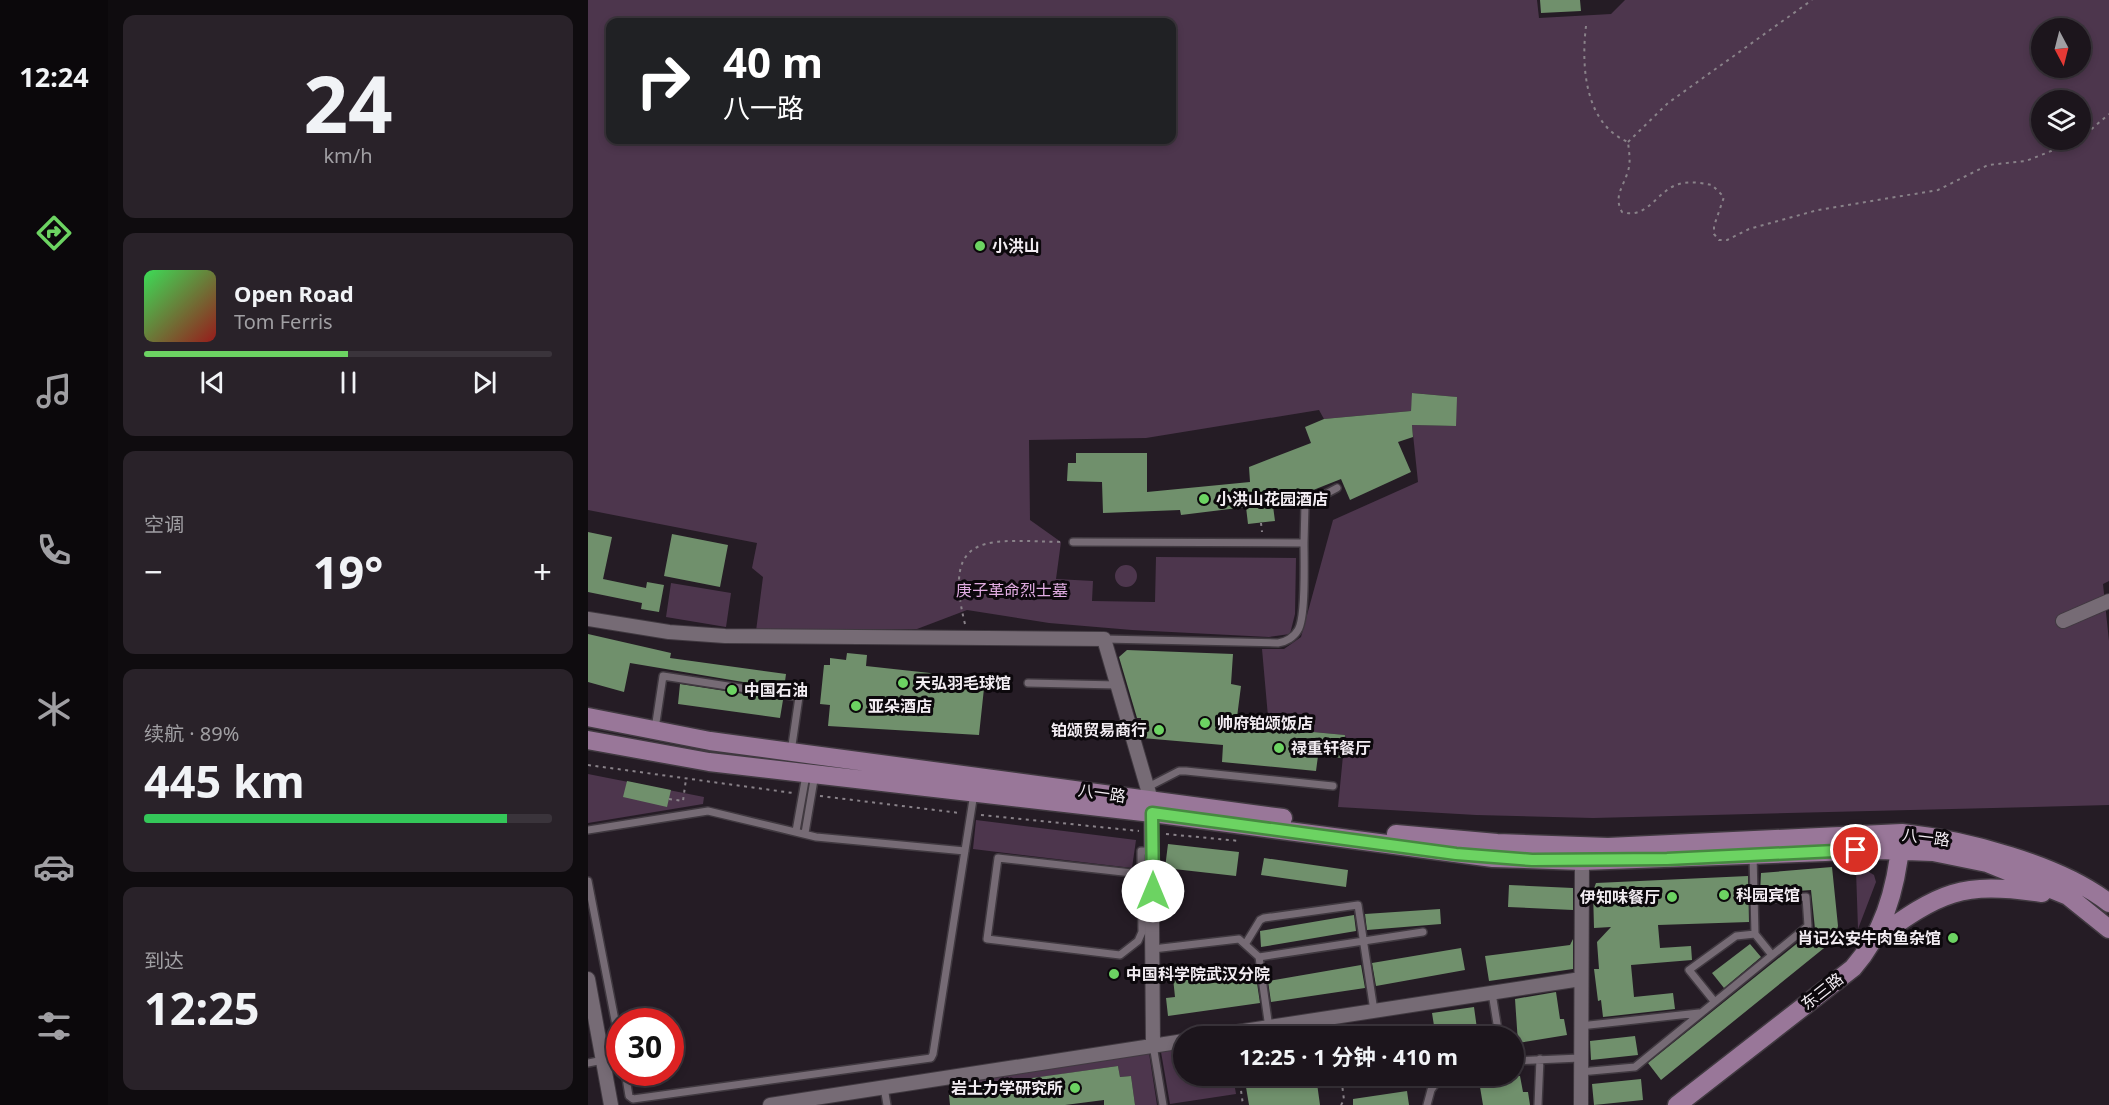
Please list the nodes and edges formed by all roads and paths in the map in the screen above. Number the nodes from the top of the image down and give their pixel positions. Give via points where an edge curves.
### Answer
1 (1812, 0) edge
2 (1586, 26) dead end
3 (2109, 114) edge
4 (2091, 130) edge
5 (1628, 142) junction
6 (2053, 150) edge
7 (1336, 488) dead end
8 (1073, 542) joint
9 (1304, 543) junction
10 (2109, 601) edge
11 (588, 619) edge
12 (2064, 621) dead end
13 (969, 637) junction
14 (1104, 639) junction
15 (1028, 683) dead end
16 (1117, 686) junction
17 (588, 717) edge
18 (655, 732) junction
19 (589, 742) edge
20 (791, 752) junction
21 (588, 765) edge
22 (811, 773) junction
23 (686, 779) junction
24 (1333, 786) dead end
25 (974, 791) junction
26 (802, 794) junction
27 (812, 795) junction
28 (669, 799) dead end
29 (1150, 800) junction
30 (971, 814) junction
31 (588, 830) edge
32 (795, 831) junction
33 (805, 833) junction
34 (1153, 833) junction
35 (1248, 842) dead end
36 (1901, 842) junction
37 (965, 851) junction
38 (1153, 851) junction
39 (1753, 855) junction
40 (1582, 861) junction
41 (1141, 874) junction
42 (588, 881) edge
43 (2068, 896) junction
44 (1755, 900) junction
45 (2109, 903) edge
46 (2109, 929) edge
47 (1424, 932) dead end
48 (1755, 934) junction
49 (1875, 939) junction
50 (1363, 941) junction
51 (1246, 944) junction
52 (1153, 949) junction
53 (1772, 955) junction
54 (1259, 957) junction
55 (588, 979) edge
56 (1581, 979) junction
57 (1492, 993) junction
58 (1714, 1001) junction
59 (613, 1008) edge
60 (1374, 1011) junction
61 (1699, 1013) junction
62 (1269, 1026) edge
63 (1281, 1026) edge
64 (1497, 1026) edge
65 (1580, 1026) junction
66 (593, 1034) edge
67 (1173, 1043) edge
68 (1153, 1046) junction
69 (1580, 1058) junction
70 (1540, 1059) junction
71 (603, 1060) junction
72 (1524, 1060) edge
73 (588, 1063) edge
74 (1580, 1072) junction
75 (627, 1086) edge
76 (1240, 1086) edge
77 (1342, 1086) edge
78 (1434, 1086) edge
79 (884, 1087) junction
80 (611, 1105) edge
81 (770, 1105) edge
82 (887, 1105) edge
83 (1163, 1105) edge
84 (1243, 1105) edge
85 (1341, 1105) edge
86 (1427, 1105) edge
87 (1538, 1105) edge
88 (1581, 1105) edge
89 (1677, 1105) edge

1 - 5 path via 1668,103
2 - 5 path via 1583,56 1589,92 1610,131
3 - 4 path
5 - 6 path via 1629,171 1618,204 1622,212 1644,210 1678,184 1712,185 1724,197 1714,226 1719,240 1818,210 1938,190 1988,165 2026,161
7 - 9 lane via 1305,505
8 - 9 lane
8 - 13 path via 992,542 967,553 960,564 957,583
9 - 14 lane via 1302,619 1297,633 1287,640 1278,643
10 - 12 street
11 - 13 street via 658,631 725,636
13 - 14 street
14 - 16 street
15 - 16 lane
16 - 29 street
17 - 18 main road, 八一路
18 - 20 main road, 八一路
18 - 20 lane via 663,676 799,697
19 - 22 main road, 八一路
20 - 29 main road, 八一路
21 - 23 path
22 - 25 main road, 八一路
22 - 26 lane
22 - 27 lane
23 - 26 path
23 - 28 path via 683,801
24 - 29 lane via 1179,771
25 - 29 main road, 八一路
25 - 30 lane
26 - 32 lane
27 - 30 path
27 - 33 lane
29 - 34 street
29 - 36 main road, 八一路 via 1414,836 1534,845
29 - 40 main road, 八一路 via 1483,857
30 - 34 path
30 - 37 lane
31 - 32 lane via 708,811
32 - 33 lane
33 - 37 lane
34 - 35 path
34 - 38 street
36 - 39 main road, 八一路
36 - 43 main road via 1969,858
36 - 45 main road, 八一路 via 1946,839 1996,852 2054,874
36 - 49 main road, 东三路 via 1887,909
37 - 75 lane via 931,1058 633,1099
38 - 41 lane via 1142,851
38 - 52 street
39 - 40 main road, 八一路
39 - 44 lane
40 - 56 street
41 - 41 lane via 998,858 987,939 1120,955 1138,941 1142,932
42 - 59 lane
43 - 46 main road
43 - 49 main road via 1996,887 1950,893 1916,910
44 - 48 lane
44 - 53 lane via 1806,897 1808,926
47 - 50 lane
48 - 53 lane
48 - 58 lane via 1736,936 1689,970
49 - 89 main road, 东三路 via 1853,968
50 - 51 lane via 1358,905 1264,918
50 - 54 lane
50 - 60 lane
51 - 52 lane via 1235,938
51 - 54 lane
52 - 68 street
53 - 58 lane
54 - 62 lane
55 - 66 street
56 - 57 street
56 - 65 street
57 - 60 street
57 - 64 lane
58 - 61 lane
60 - 63 street
61 - 65 lane
61 - 74 lane via 1635,1067
65 - 69 street
66 - 71 street
67 - 68 street
68 - 79 street
68 - 83 lane
69 - 70 lane
69 - 74 street
70 - 72 lane
70 - 87 lane
71 - 73 lane
71 - 80 street
74 - 88 street
76 - 84 path
77 - 85 path
78 - 86 lane
79 - 81 street
79 - 82 lane

